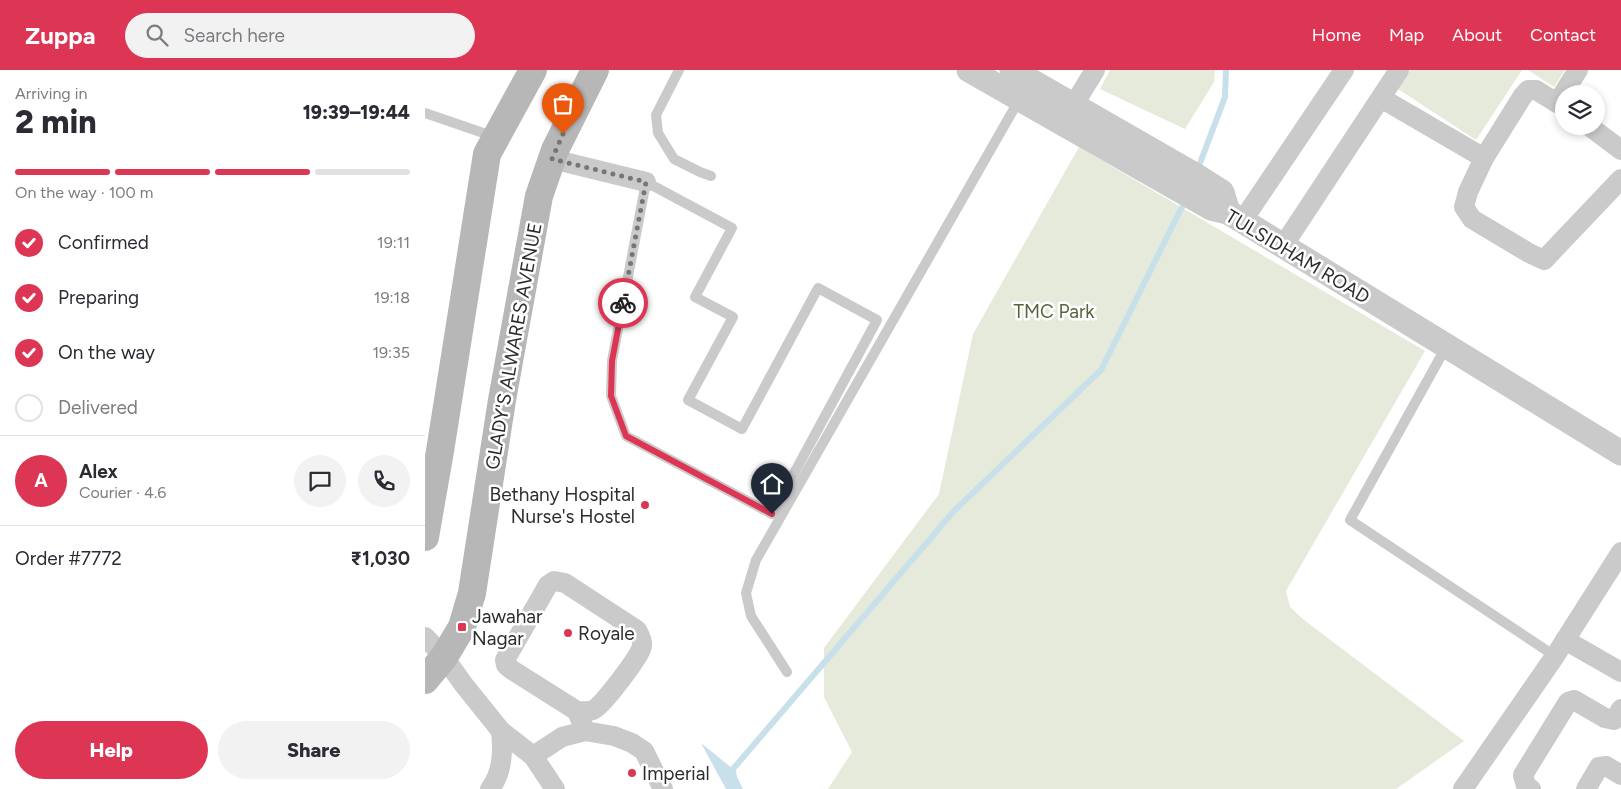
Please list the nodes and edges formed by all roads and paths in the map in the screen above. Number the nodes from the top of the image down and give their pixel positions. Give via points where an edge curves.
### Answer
1 (533, 70) edge
2 (595, 70) edge
3 (679, 70) edge
4 (969, 70) edge
5 (1011, 70) edge
6 (1095, 70) edge
7 (1344, 70) edge
8 (1399, 70) edge
9 (1578, 70) edge
10 (1570, 85) edge
11 (1381, 98) junction
12 (1019, 99) junction
13 (1555, 103) edge
14 (1072, 112) junction
15 (425, 113) edge
16 (1601, 135) edge
17 (496, 137) junction
18 (1621, 150) edge
19 (1484, 158) junction
20 (552, 159) junction
21 (711, 176) dead end
22 (1621, 179) edge
23 (646, 182) junction
24 (1235, 216) junction
25 (1283, 246) junction
26 (877, 320) junction
27 (889, 327) junction
28 (1447, 346) junction
29 (1621, 453) edge
30 (425, 537) edge
31 (1621, 552) edge
32 (425, 637) edge
33 (1560, 648) junction
34 (444, 657) junction
35 (787, 672) dead end
36 (1621, 672) edge
37 (425, 680) edge
38 (1621, 709) edge
39 (577, 711) junction
40 (501, 730) junction
41 (585, 731) junction
42 (533, 756) junction
43 (1621, 775) edge
44 (490, 789) edge
45 (555, 789) edge
46 (663, 789) edge
47 (1463, 789) edge
48 (1531, 789) edge
49 (1586, 789) edge

1 - 17 main road
2 - 20 main road, GLADY'S ALWARES AVENUE
3 - 21 lane via 656,115 658,133 674,159
4 - 12 street, TULSIDHAM ROAD
5 - 14 street
6 - 14 street
7 - 24 street
8 - 11 street
9 - 10 street
11 - 19 street
11 - 25 street
12 - 14 street, TULSIDHAM ROAD
12 - 27 lane
13 - 19 street via 1536,90 1528,90
14 - 24 street, TULSIDHAM ROAD via 1190,183 1211,208
15 - 17 lane
16 - 18 street
17 - 30 main road via 487,154 436,450
19 - 22 street via 1464,207 1472,219 1544,260
20 - 23 street
20 - 34 main road, GLADY'S ALWARES AVENUE via 539,196 472,593 462,628
23 - 26 lane via 731,228 695,297 733,317 688,400 743,429 819,288
23 - 26 lane via 612,361 611,396 626,436 772,514
24 - 25 street, TULSIDHAM ROAD
25 - 28 street, TULSIDHAM ROAD
26 - 27 lane
27 - 35 lane via 756,560 746,593 751,616
28 - 29 street, TULSIDHAM ROAD
28 - 33 lane via 1350,520
31 - 33 street
32 - 34 street
33 - 36 street
33 - 47 street
34 - 37 main road, GLADY'S ALWARES AVENUE
34 - 40 street
38 - 48 street via 1614,720 1573,700 1568,702 1523,775 1526,786
39 - 39 street via 512,670 505,660 548,584 554,580 565,583 637,630 642,638 641,649 610,695 592,711
39 - 41 street
40 - 42 street
40 - 44 street via 501,763
41 - 42 street via 562,736
41 - 46 street via 614,736 644,751
42 - 45 street
43 - 49 street via 1606,766 1599,767

